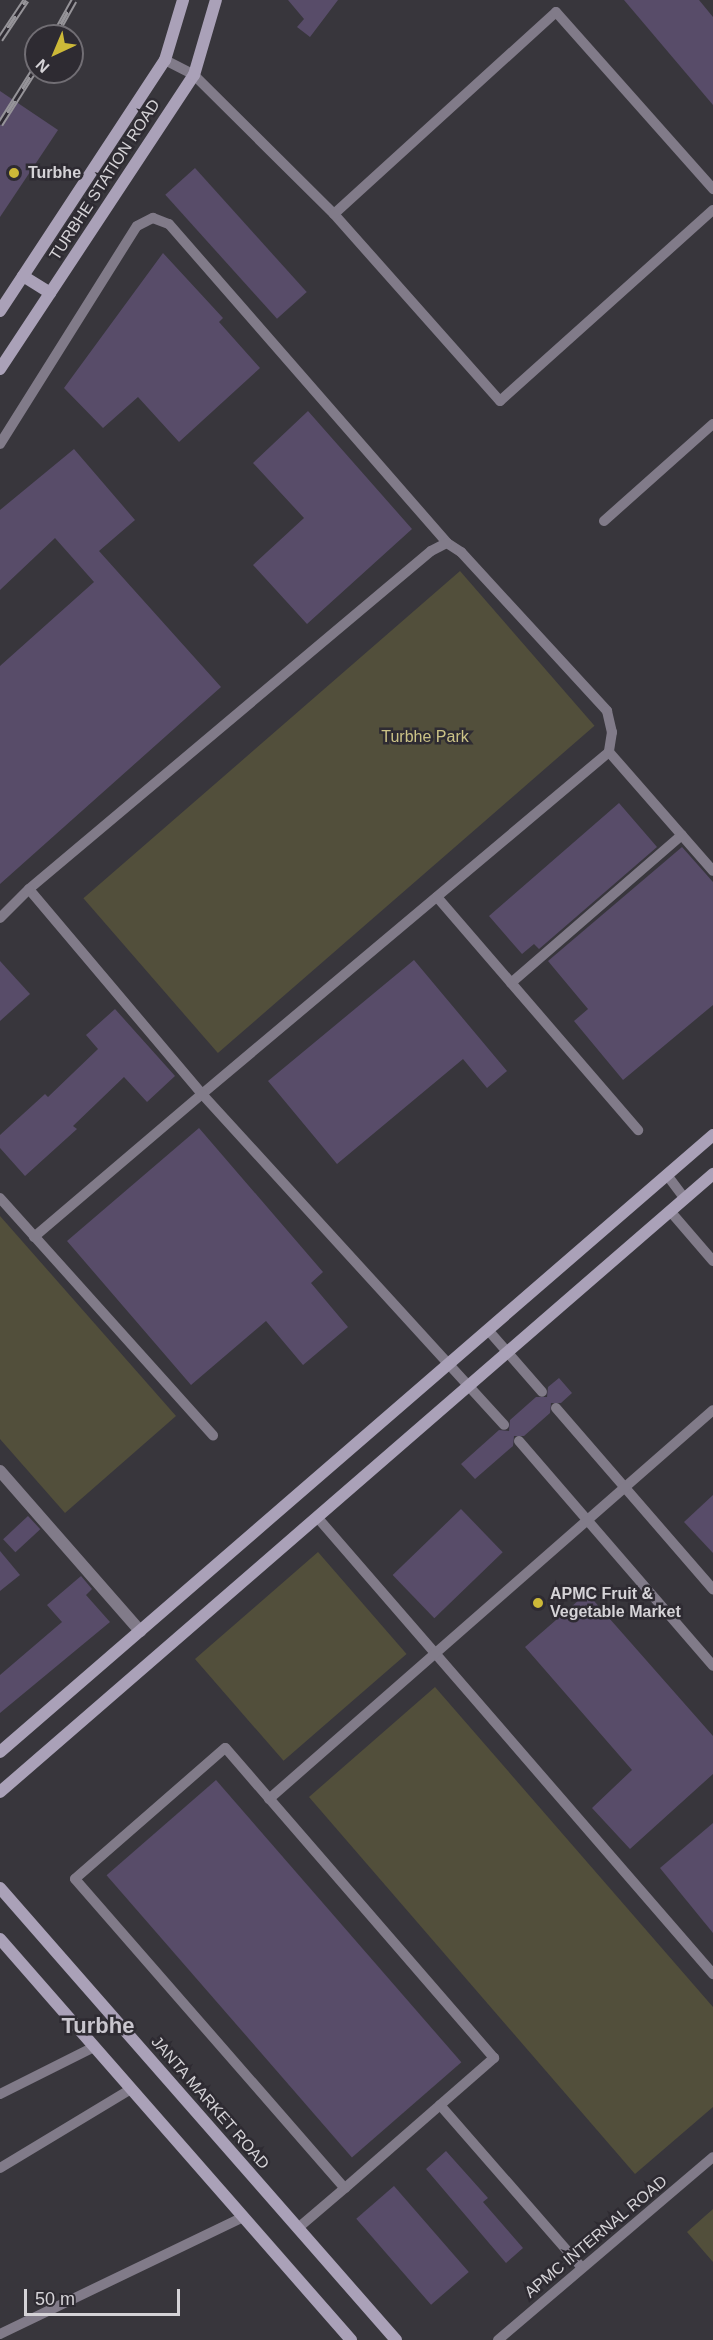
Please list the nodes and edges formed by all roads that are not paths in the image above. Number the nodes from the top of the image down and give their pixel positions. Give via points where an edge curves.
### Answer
1 (183, 0) edge
2 (216, 0) edge
3 (165, 60) junction
4 (194, 75) junction
5 (713, 189) edge
6 (713, 210) edge
7 (334, 214) junction
8 (23, 276) junction
9 (50, 293) junction
10 (0, 311) edge
11 (0, 369) edge
12 (713, 424) edge
13 (0, 444) edge
14 (604, 521) dead end
15 (447, 543) junction
16 (609, 752) junction
17 (682, 835) junction
18 (713, 871) edge
19 (29, 889) junction
20 (437, 897) junction
21 (0, 918) edge
22 (512, 983) junction
23 (202, 1094) junction
24 (638, 1130) dead end
25 (713, 1135) edge
26 (713, 1174) edge
27 (667, 1175) junction
28 (0, 1198) edge
29 (685, 1199) junction
30 (670, 1211) junction
31 (34, 1237) junction
32 (713, 1261) edge
33 (488, 1330) junction
34 (508, 1352) junction
35 (450, 1363) junction
36 (470, 1385) junction
37 (542, 1392) dead end
38 (555, 1408) dead end
39 (713, 1410) edge
40 (504, 1425) dead end
41 (213, 1435) dead end
42 (519, 1441) dead end
43 (0, 1472) edge
44 (625, 1487) junction
45 (317, 1517) junction
46 (587, 1521) junction
47 (713, 1590) edge
48 (140, 1631) junction
49 (436, 1653) junction
50 (713, 1666) edge
51 (0, 1752) edge
52 (0, 1792) edge
53 (269, 1799) junction
54 (0, 1888) edge
55 (0, 1939) edge
56 (713, 1974) edge
57 (94, 2047) junction
58 (131, 2089) junction
59 (0, 2094) edge
60 (440, 2105) junction
61 (713, 2157) edge
62 (0, 2168) edge
63 (345, 2188) junction
64 (243, 2217) junction
65 (298, 2228) junction
66 (582, 2268) junction
67 (0, 2334) edge
68 (351, 2340) edge
69 (396, 2340) edge
70 (498, 2340) edge

1 - 3 street, TURBHE STATION ROAD
2 - 4 street, TURBHE STATION ROAD
3 - 4 lane
3 - 8 street, TURBHE STATION ROAD
4 - 7 lane
4 - 9 street, TURBHE STATION ROAD
5 - 7 lane via 556,12
6 - 7 lane via 500,401
8 - 9 street
8 - 10 street, TURBHE STATION ROAD
9 - 11 street, TURBHE STATION ROAD
12 - 14 lane
13 - 15 lane via 137,226 153,218 169,224
15 - 16 lane via 461,552 607,711 612,732
15 - 19 lane via 431,551
16 - 17 lane
16 - 20 lane
17 - 18 lane
17 - 22 lane
19 - 21 lane
19 - 23 lane
20 - 22 lane
20 - 23 lane
22 - 24 lane
23 - 31 lane
23 - 35 lane
25 - 27 street
26 - 29 street
27 - 29 lane
27 - 33 street
28 - 31 lane
29 - 30 street
30 - 32 lane
30 - 34 street
31 - 41 lane
33 - 34 lane
33 - 35 street
34 - 36 street
34 - 37 lane
35 - 36 lane
35 - 48 street
36 - 40 lane
36 - 45 street
38 - 44 lane
39 - 44 lane
42 - 46 lane
43 - 48 street
44 - 46 lane
44 - 47 lane
45 - 49 lane
45 - 52 street
46 - 49 lane
46 - 50 lane
48 - 51 street
49 - 53 lane
49 - 56 lane
53 - 60 lane via 494,2058
53 - 63 lane via 225,1748 75,1879
54 - 65 street, JANTA MARKET ROAD
55 - 57 street
57 - 58 street
57 - 59 lane
58 - 62 lane
58 - 64 street
60 - 63 lane
60 - 66 lane
61 - 66 lane, APMC INTERNAL ROAD
63 - 65 lane
64 - 67 lane
64 - 68 street
65 - 69 street, JANTA MARKET ROAD
66 - 70 lane, APMC INTERNAL ROAD

